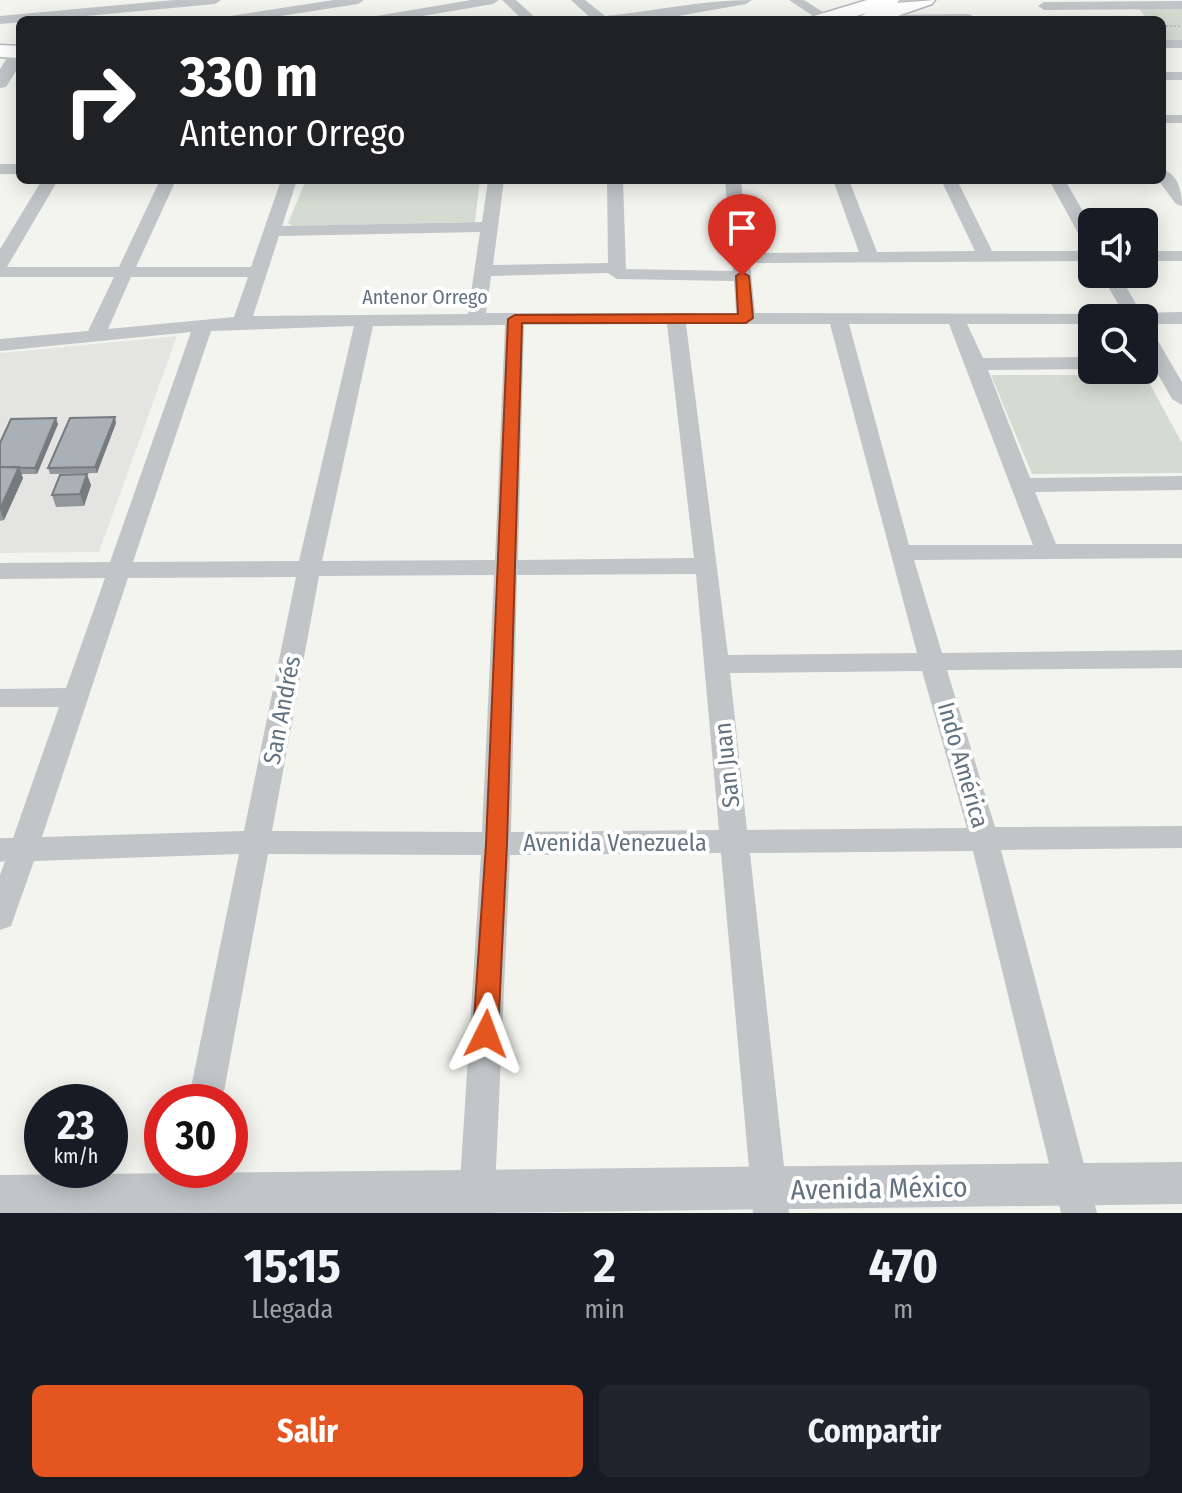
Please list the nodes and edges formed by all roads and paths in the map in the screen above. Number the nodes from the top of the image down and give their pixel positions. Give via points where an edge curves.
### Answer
1 (215, 0) edge
2 (236, 0) edge
3 (358, 0) edge
4 (493, 0) edge
5 (508, 0) edge
6 (577, 0) edge
7 (647, 0) edge
8 (746, 0) edge
9 (795, 0) edge
10 (908, 0) edge
11 (925, 0) edge
12 (1042, 3) edge
13 (1128, 3) edge
14 (440, 4) edge
15 (1182, 5) edge
16 (146, 14) edge
17 (878, 15) edge
18 (103, 16) edge
19 (254, 16) edge
20 (273, 16) edge
21 (373, 16) edge
22 (393, 16) edge
23 (525, 16) edge
24 (596, 16) edge
25 (671, 16) edge
26 (676, 16) edge
27 (823, 16) edge
28 (846, 16) edge
29 (900, 16) edge
30 (13, 57) edge
31 (0, 83) edge
32 (1166, 179) edge
33 (48, 184) edge
34 (166, 184) edge
35 (288, 184) edge
36 (495, 184) edge
37 (615, 184) edge
38 (733, 184) edge
39 (843, 184) edge
40 (951, 184) edge
41 (1059, 184) edge
42 (1182, 201) edge
43 (1078, 217) edge
44 (489, 227) junction
45 (274, 231) junction
46 (986, 256) junction
47 (1078, 256) edge
48 (1158, 256) edge
49 (1182, 256) edge
50 (870, 257) junction
51 (0, 264) edge
52 (742, 267) junction
53 (483, 271) junction
54 (616, 271) junction
55 (0, 272) edge
56 (260, 272) junction
57 (126, 273) junction
58 (746, 318) junction
59 (1078, 318) edge
60 (1158, 318) edge
61 (1182, 318) edge
62 (365, 319) junction
63 (476, 319) junction
64 (515, 319) junction
65 (676, 319) junction
66 (838, 319) junction
67 (956, 319) junction
68 (242, 322) junction
69 (203, 326) junction
70 (95, 336) junction
71 (0, 345) edge
72 (1078, 363) edge
73 (976, 364) junction
74 (1158, 369) edge
75 (1182, 399) edge
76 (1182, 483) edge
77 (1023, 485) junction
78 (1182, 551) edge
79 (1047, 552) junction
80 (900, 553) junction
81 (707, 566) junction
82 (507, 567) junction
83 (309, 568) junction
84 (117, 570) junction
85 (0, 571) edge
86 (1182, 659) edge
87 (932, 661) junction
88 (717, 664) junction
89 (76, 697) junction
90 (0, 698) edge
91 (1182, 837) edge
92 (984, 838) junction
93 (256, 842) junction
94 (735, 842) junction
95 (496, 844) junction
96 (13, 849) edge
97 (0, 917) edge
98 (209, 1084) edge
99 (1182, 1183) edge
100 (187, 1193) edge
101 (0, 1197) edge
102 (1075, 1199) edge
103 (770, 1201) edge
104 (476, 1203) edge

1 - 16 street
2 - 19 street
3 - 20 street
3 - 21 street
4 - 14 street
5 - 23 street
6 - 24 street
7 - 25 street
8 - 26 street
9 - 27 street
10 - 28 street
11 - 17 main road
12 - 13 street
13 - 15 street
14 - 22 street
16 - 18 street
17 - 29 street
30 - 31 street
32 - 42 street
33 - 51 street
34 - 57 street
35 - 45 street
36 - 44 street
37 - 54 street
38 - 52 street
39 - 50 street
40 - 46 street
41 - 43 street
44 - 45 street
44 - 53 street
45 - 56 street
46 - 47 street
46 - 50 street
48 - 49 street
50 - 52 street
52 - 54 street
52 - 58 street
53 - 54 street
53 - 63 street
55 - 57 street
56 - 57 street
56 - 68 street
57 - 70 street
58 - 65 street, Antenor Orrego
58 - 66 street, Antenor Orrego
59 - 67 street, Antenor Orrego
60 - 61 street
62 - 63 street, Antenor Orrego
62 - 68 street, Antenor Orrego
62 - 83 street, San Andrés
63 - 64 street, Antenor Orrego
64 - 65 street, Antenor Orrego
64 - 82 street
65 - 81 street, San Juan
66 - 67 street, Antenor Orrego
66 - 80 street, Indo América
67 - 73 street
68 - 69 street, Antenor Orrego
69 - 70 street, Antenor Orrego
69 - 84 street
70 - 71 street, Antenor Orrego
72 - 73 street
73 - 77 street
74 - 75 street
76 - 77 street
77 - 79 street
78 - 79 street
79 - 80 street
80 - 87 street, Indo América
81 - 82 street
81 - 88 street, San Juan
82 - 83 street
82 - 95 street
83 - 84 street
83 - 93 street, San Andrés
84 - 85 street
84 - 89 street
86 - 87 street
87 - 88 street
87 - 92 street, Indo América
88 - 94 street, San Juan
89 - 90 street
89 - 96 street
91 - 92 street, Avenida Venezuela
92 - 94 street, Avenida Venezuela
92 - 102 street, Indo América
93 - 95 street, Avenida Venezuela
93 - 96 street, Avenida Venezuela
93 - 98 street, San Andrés
94 - 95 street, Avenida Venezuela
94 - 103 street, San Juan
95 - 104 street
96 - 97 street
99 - 102 street, Avenida México
100 - 101 street, Avenida México
100 - 104 street, Avenida México
102 - 103 street, Avenida México
103 - 104 street, Avenida México

